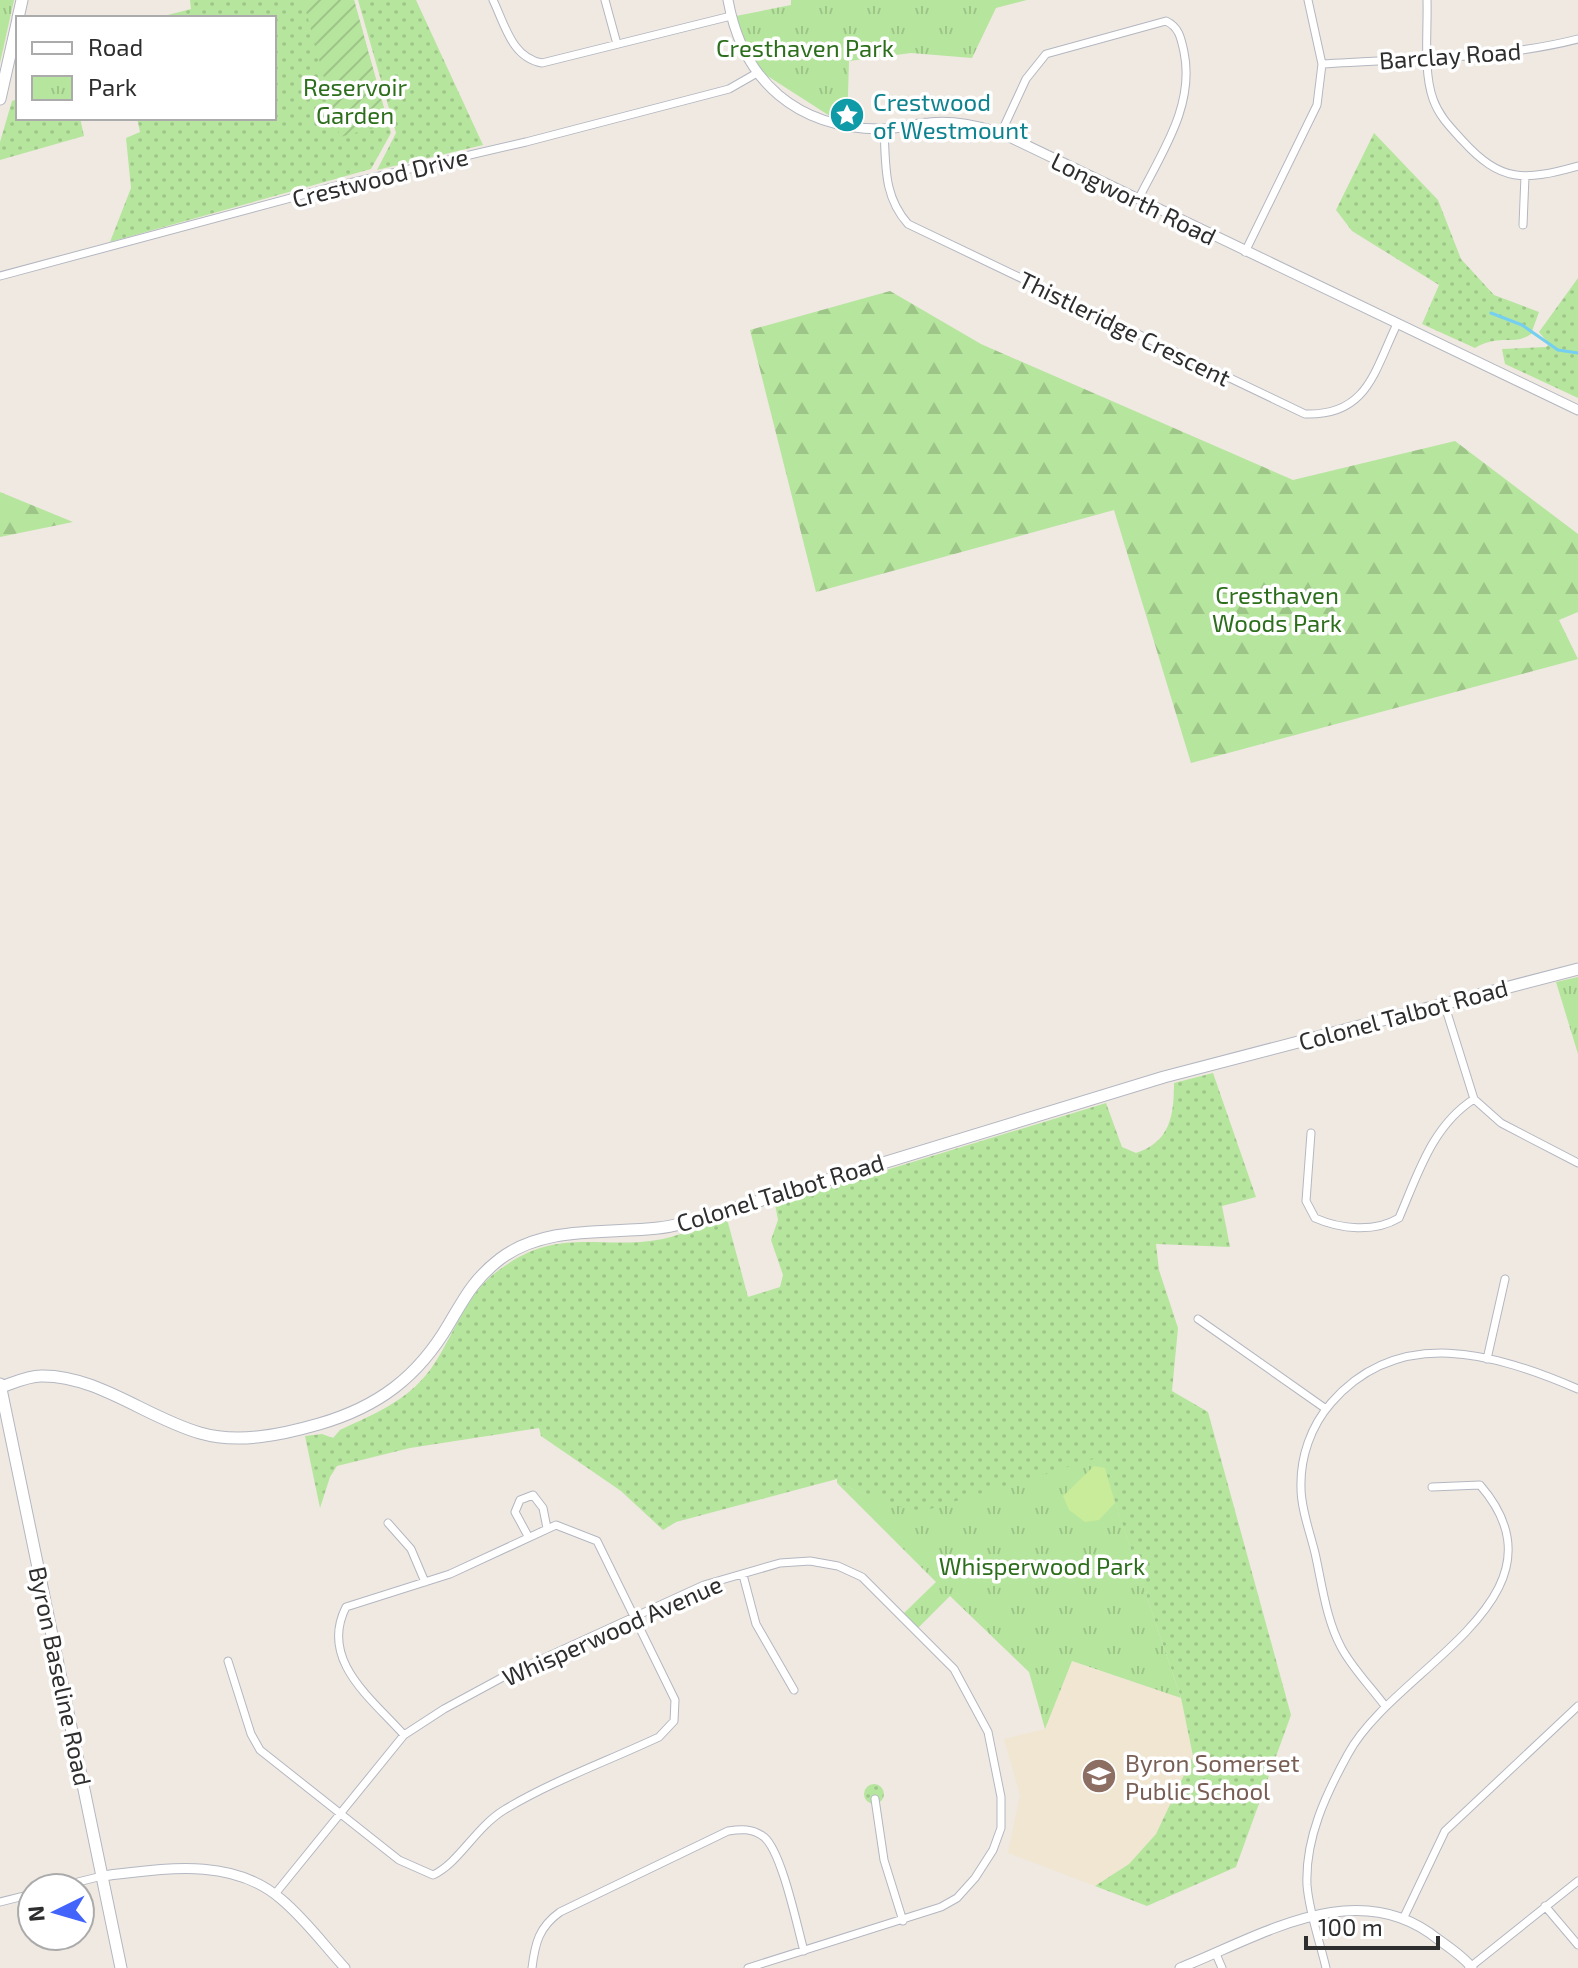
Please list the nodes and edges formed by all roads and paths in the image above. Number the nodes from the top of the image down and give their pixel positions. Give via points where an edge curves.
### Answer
1 (493, 0) edge
2 (605, 0) edge
3 (728, 0) edge
4 (1308, 0) edge
5 (1427, 0) edge
6 (731, 16) junction
7 (16, 28) edge
8 (1578, 39) edge
9 (617, 44) junction
10 (1429, 57) junction
11 (1322, 64) junction
12 (757, 73) junction
13 (0, 99) edge
14 (884, 129) junction
15 (1001, 133) junction
16 (1578, 166) edge
17 (1525, 176) junction
18 (1139, 198) junction
19 (1523, 225) dead end
20 (1245, 252) junction
21 (0, 276) edge
22 (1397, 324) junction
23 (1578, 410) edge
24 (1578, 969) edge
25 (1444, 1003) junction
26 (1474, 1099) junction
27 (1311, 1133) dead end
28 (1578, 1163) edge
29 (1505, 1279) dead end
30 (1198, 1319) dead end
31 (1487, 1359) junction
32 (0, 1386) edge
33 (1578, 1389) edge
34 (1326, 1409) junction
35 (1432, 1487) dead end
36 (1508, 1511) dead end
37 (388, 1523) dead end
38 (547, 1528) junction
39 (528, 1536) junction
40 (743, 1575) junction
41 (425, 1582) junction
42 (634, 1616) junction
43 (1484, 1627) dead end
44 (228, 1661) dead end
45 (794, 1690) dead end
46 (1385, 1706) junction
47 (1578, 1706) edge
48 (404, 1735) junction
49 (875, 1799) dead end
50 (339, 1812) junction
51 (102, 1876) junction
52 (96, 1878) edge
53 (1578, 1881) edge
54 (275, 1894) junction
55 (1545, 1906) junction
56 (1314, 1913) junction
57 (1403, 1919) junction
58 (903, 1921) junction
59 (1578, 1945) edge
60 (804, 1951) junction
61 (1216, 1954) junction
62 (1470, 1967) edge
63 (121, 1968) edge
64 (345, 1968) edge
65 (532, 1968) edge
66 (748, 1968) edge
67 (1180, 1968) edge
68 (1222, 1968) edge
69 (1326, 1968) edge

1 - 9 street via 517,52 527,61 542,63
2 - 9 street
3 - 6 street, Longworth Road
4 - 11 street
5 - 10 street
6 - 9 street
6 - 12 street, Longworth Road
7 - 13 main road
8 - 10 street, Barclay Road via 1548,47
10 - 11 street, Barclay Road
10 - 17 street via 1432,96 1440,115 1484,164
11 - 20 street via 1317,105
12 - 14 street, Longworth Road via 784,100 816,118
12 - 21 street, Crestwood Drive via 729,89
14 - 15 street, Longworth Road via 951,122
14 - 22 street, Thistleridge Crescent via 887,188 894,208 908,224 1305,414 1327,414 1349,406 1363,393
15 - 18 street, Longworth Road
15 - 18 street via 1026,79 1046,54 1166,21 1180,35 1189,74 1185,101
16 - 17 street
17 - 19 street
18 - 20 street, Longworth Road
20 - 22 street, Longworth Road
22 - 23 street, Longworth Road
24 - 25 main road, Colonel Talbot Road
25 - 26 street
25 - 32 main road, Colonel Talbot Road via 1164,1077 700,1219 659,1228 564,1234 522,1246 466,1290 429,1354 401,1386 321,1424 260,1438 202,1433 83,1382 40,1376
26 - 27 street via 1451,1117 1432,1144 1399,1218 1378,1228 1333,1226 1315,1218 1306,1201
26 - 28 street via 1501,1123
29 - 31 street
30 - 34 street
31 - 33 street
31 - 34 street via 1435,1352 1384,1361 1347,1385
32 - 51 main road, Byron Baseline Road
34 - 46 street via 1302,1460 1300,1490 1341,1648
35 - 36 street via 1480,1485
37 - 41 street via 411,1549
38 - 39 street
38 - 39 street via 543,1508 533,1495 520,1500 515,1512
38 - 42 street via 576,1530 597,1541
39 - 41 street
40 - 42 street, Whisperwood Avenue via 704,1585
40 - 45 street via 756,1624
40 - 58 street, Whisperwood Avenue via 780,1563 810,1561 862,1577 954,1669 976,1703 997,1771 1001,1828 993,1850 957,1898
41 - 48 street via 355,1601 338,1622 344,1668
42 - 48 street, Whisperwood Avenue via 505,1676
42 - 50 street via 675,1700 674,1721 659,1737 504,1810 475,1832 448,1868 433,1875 399,1860
43 - 46 street
44 - 50 street via 260,1750
46 - 56 street via 1348,1753 1320,1811 1307,1888
47 - 57 street via 1445,1831
48 - 50 street, Whisperwood Avenue
49 - 58 street via 884,1860
50 - 54 street, Whisperwood Avenue
51 - 52 street
51 - 54 street via 200,1868 237,1874
51 - 63 main road, Byron Baseline Road
53 - 55 street
54 - 64 street
55 - 59 street
55 - 62 street
56 - 57 street via 1348,1910
56 - 61 street
56 - 69 street
57 - 62 street via 1430,1932
58 - 60 street, Whisperwood Avenue
60 - 65 street via 775,1856 766,1838 746,1828 728,1831 560,1912 545,1923 536,1940
60 - 66 street, Whisperwood Avenue
61 - 67 street
61 - 68 street

